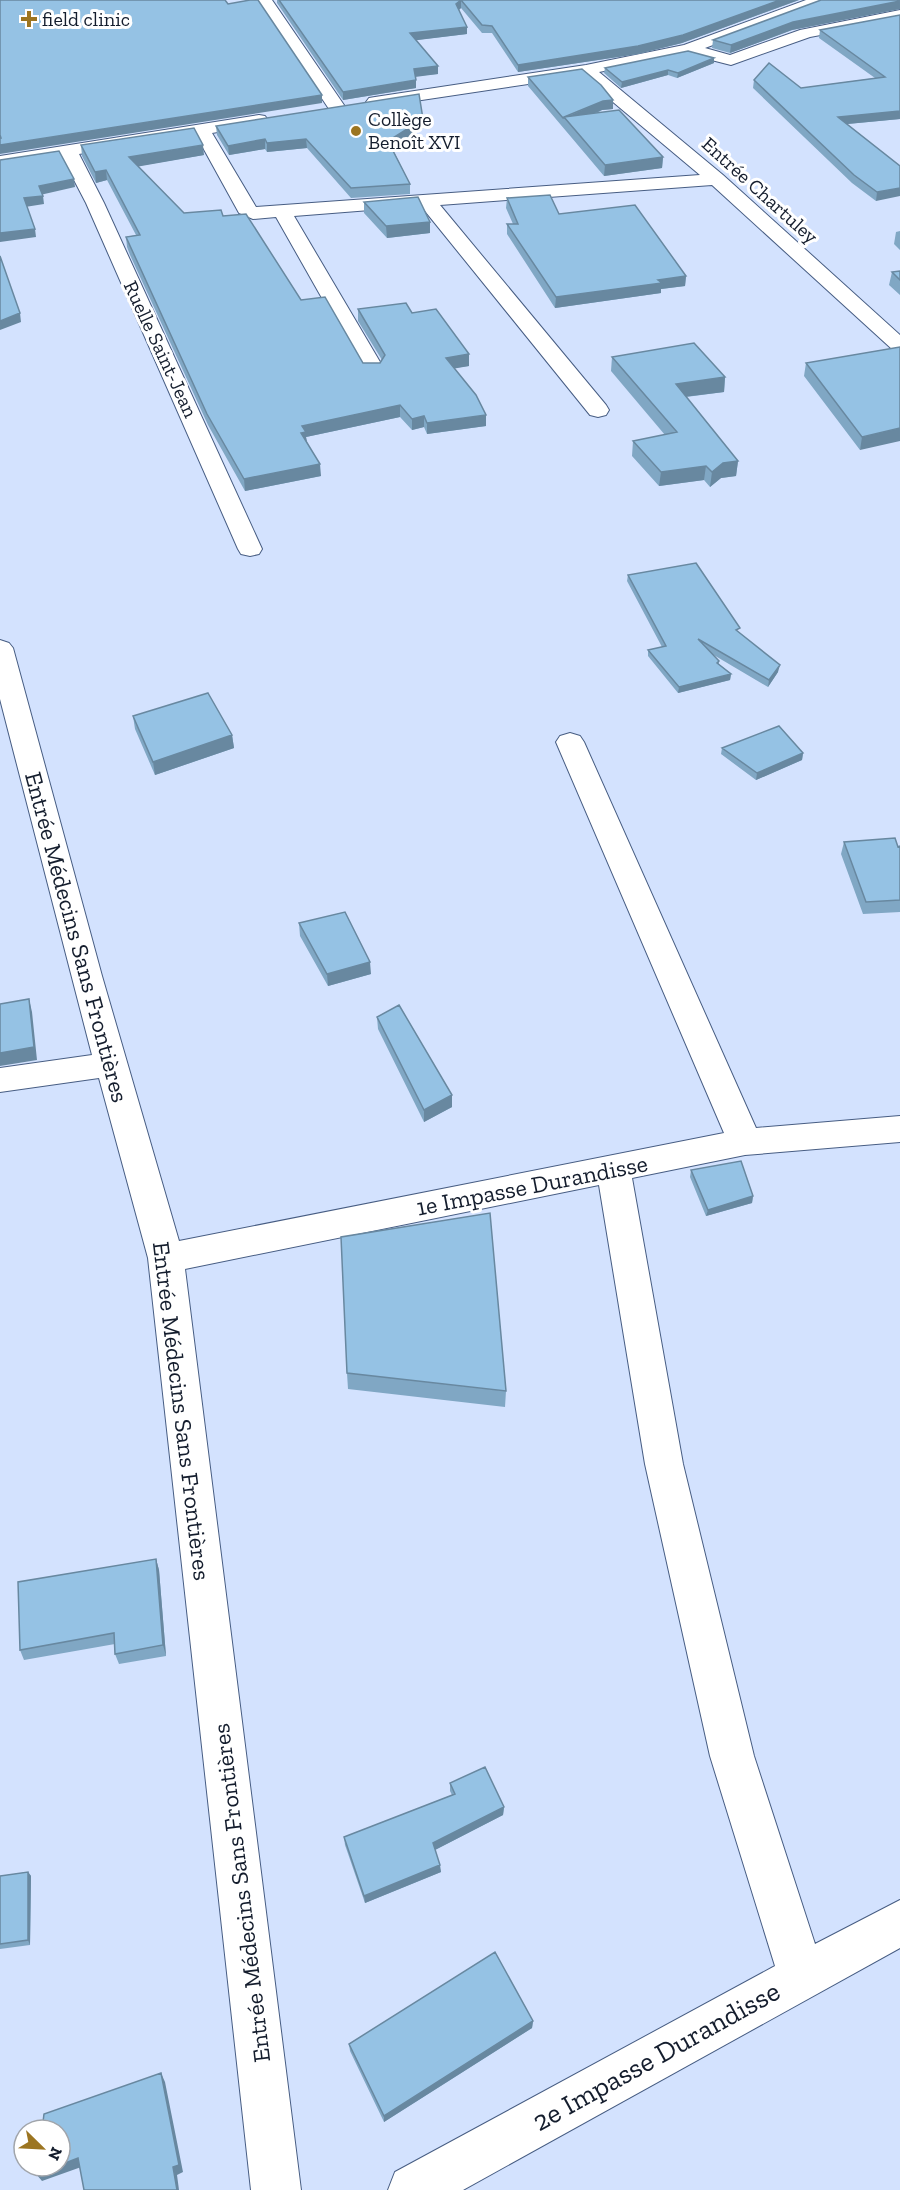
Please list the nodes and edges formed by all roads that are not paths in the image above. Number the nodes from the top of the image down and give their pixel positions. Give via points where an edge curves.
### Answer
1 (264, 0) edge
2 (779, 0) edge
3 (820, 0) edge
4 (900, 15) edge
5 (770, 19) junction
6 (688, 50) junction
7 (586, 70) junction
8 (337, 108) junction
9 (314, 112) edge
10 (279, 117) edge
11 (202, 129) junction
12 (68, 150) junction
13 (0, 161) edge
14 (716, 179) junction
15 (425, 199) junction
16 (282, 211) junction
17 (900, 346) edge
18 (372, 367) edge
19 (598, 410) dead end
20 (250, 549) dead end
21 (0, 648) edge
22 (570, 742) dead end
23 (111, 1064) junction
24 (0, 1080) edge
25 (900, 1129) edge
26 (745, 1142) junction
27 (613, 1168) junction
28 (166, 1258) junction
29 (900, 1923) edge
30 (802, 1976) junction
31 (276, 2190) edge
32 (412, 2190) edge

1 - 8 street
2 - 5 street
3 - 5 street
4 - 6 street via 806,33 731,60
5 - 6 street
6 - 7 street
7 - 8 street
7 - 14 street, Entrée Chartuley
8 - 9 street
10 - 11 street
11 - 12 street
11 - 16 street via 246,209 253,213
12 - 13 street
12 - 20 street, Ruelle Saint-Jean
14 - 15 street
14 - 17 street, Entrée Chartuley
15 - 16 street
15 - 19 street
16 - 18 street
21 - 23 street, Entrée Médecins Sans Frontières
22 - 26 street
23 - 24 street
23 - 28 street, Entrée Médecins Sans Frontières
25 - 26 street, 1e Impasse Durandisse
26 - 27 street, 1e Impasse Durandisse
27 - 28 street, 1e Impasse Durandisse
27 - 30 street via 664,1464 732,1756
28 - 31 street, Entrée Médecins Sans Frontières
29 - 30 street, 2e Impasse Durandisse
30 - 32 street, 2e Impasse Durandisse

